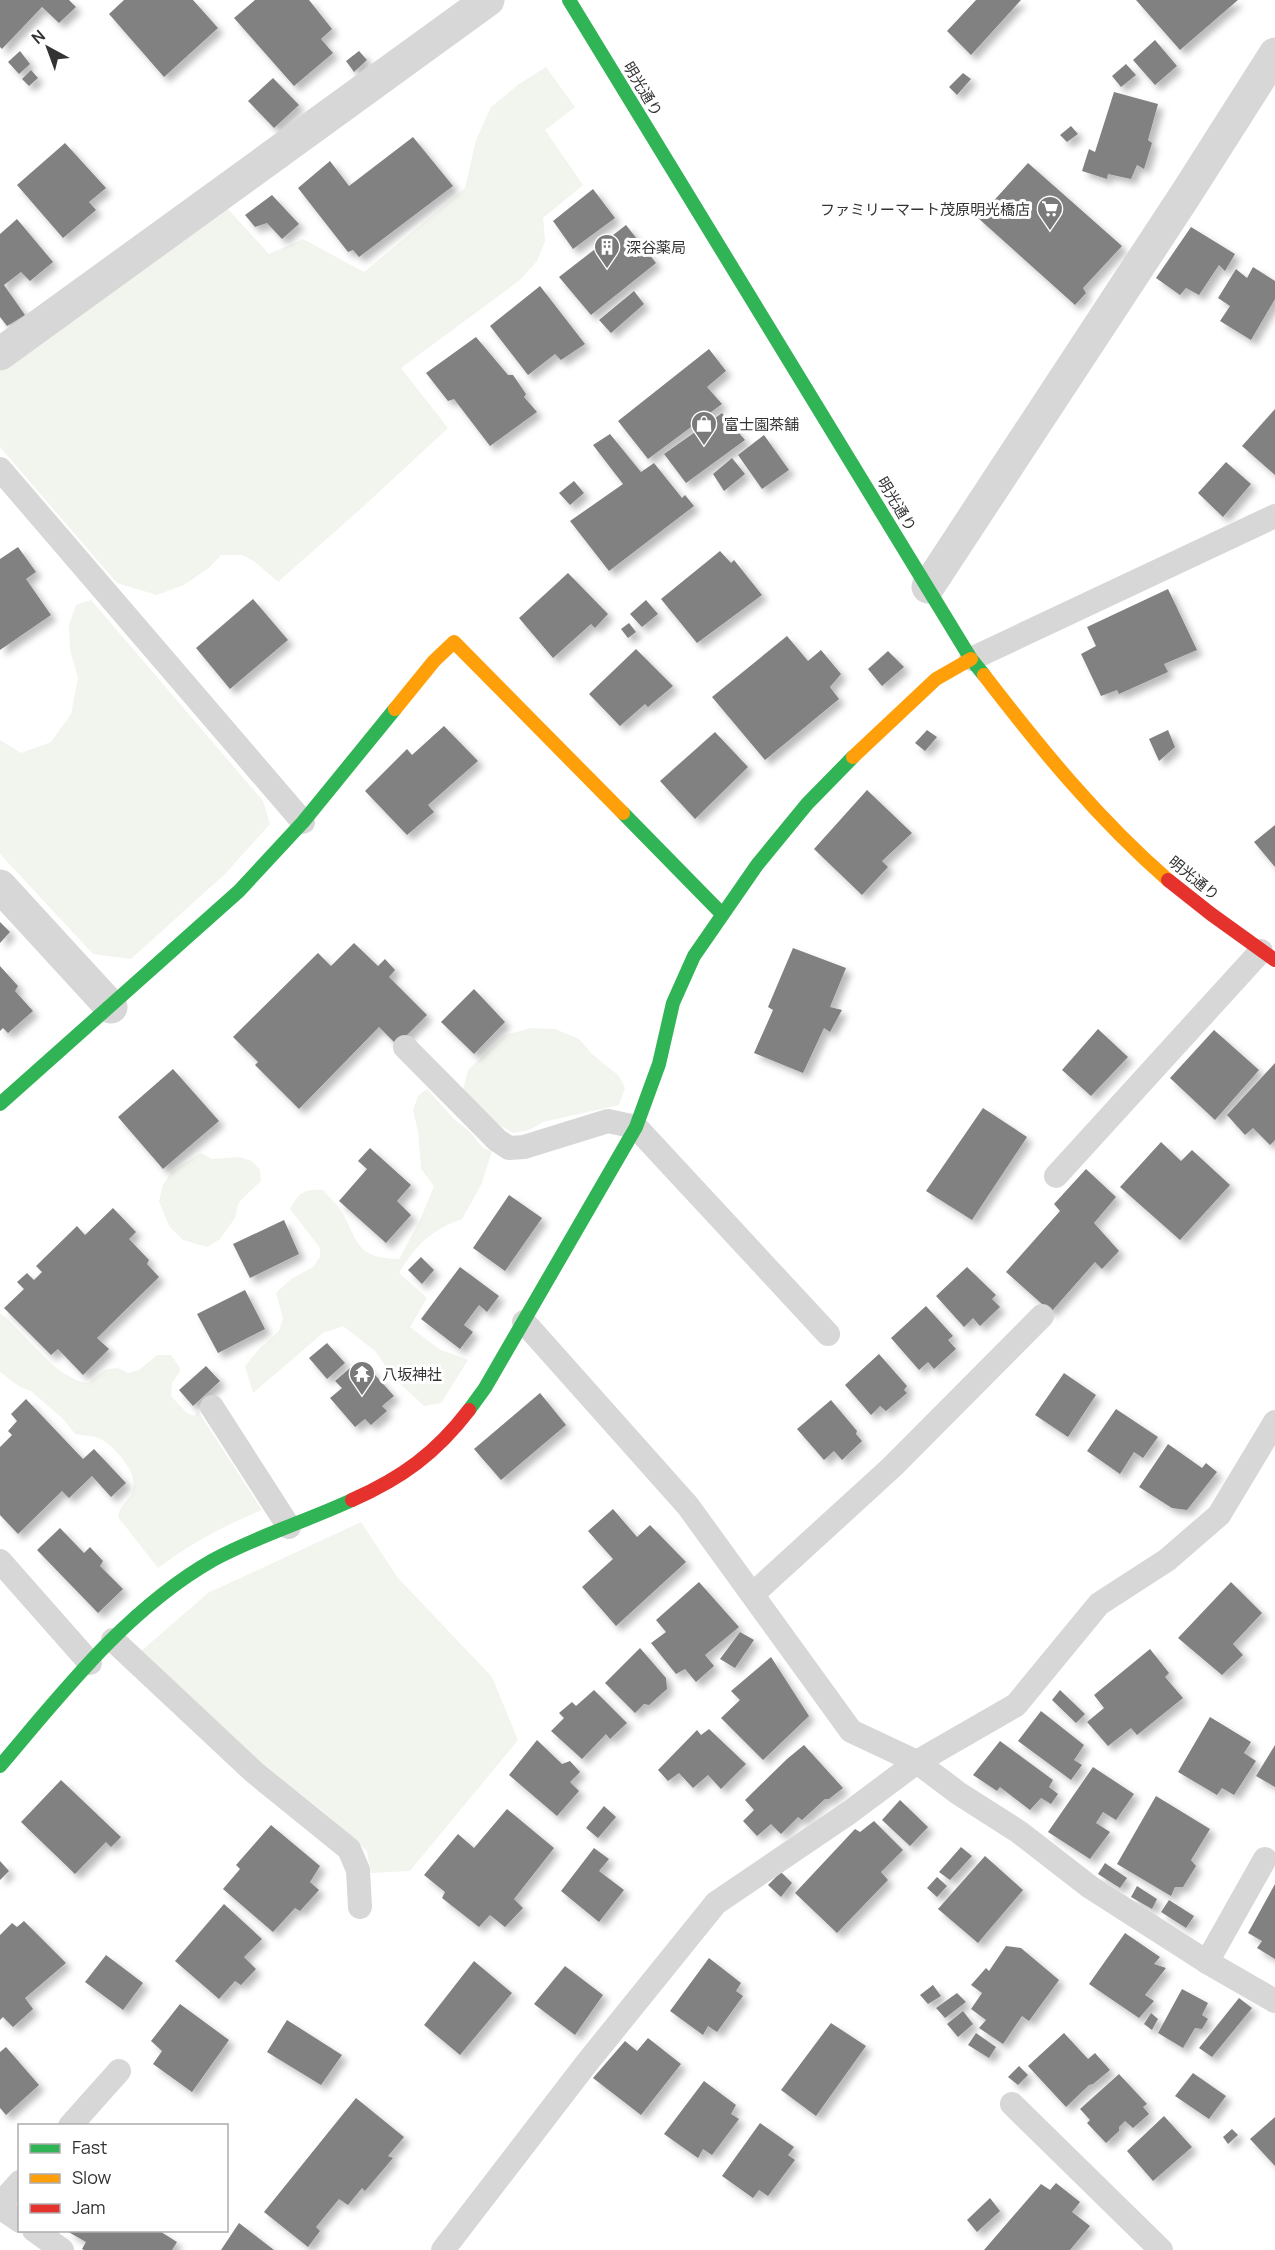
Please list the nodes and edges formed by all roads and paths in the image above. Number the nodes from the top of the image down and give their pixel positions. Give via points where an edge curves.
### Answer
1 (488, 0) edge
2 (569, 0) edge
3 (1275, 54) edge
4 (0, 354) edge
5 (0, 469) edge
6 (1275, 516) edge
7 (928, 586) junction
8 (972, 659) junction
9 (303, 822) junction
10 (0, 886) edge
11 (722, 914) junction
12 (1268, 955) edge
13 (111, 1007) junction
14 (405, 1047) dead end
15 (0, 1104) edge
16 (636, 1127) junction
17 (1056, 1176) dead end
18 (1042, 1316) dead end
19 (524, 1322) junction
20 (828, 1335) dead end
21 (212, 1407) dead end
22 (1275, 1422) edge
23 (289, 1527) junction
24 (0, 1561) edge
25 (753, 1594) junction
26 (113, 1640) junction
27 (90, 1663) junction
28 (4, 1752) edge
29 (917, 1762) junction
30 (1265, 1859) dead end
31 (360, 1907) dead end
32 (1207, 1962) junction
33 (1275, 2001) edge
34 (119, 2071) dead end
35 (1012, 2104) dead end
36 (72, 2124) edge
37 (18, 2184) edge
38 (0, 2205) edge
39 (18, 2219) edge
40 (37, 2232) edge
41 (62, 2250) edge
42 (443, 2250) edge
43 (1161, 2250) edge

1 - 4 street
2 - 7 street, 明光通り
3 - 7 street
5 - 9 lane
6 - 8 lane
7 - 8 street, 明光通り
8 - 11 street via 936,679 807,804
8 - 12 street, 明光通り via 1030,735 1112,827 1176,888
9 - 11 street via 454,642
9 - 13 street via 239,891
10 - 13 street
11 - 16 street via 694,956 673,1003 659,1064
12 - 17 lane
13 - 15 street
14 - 16 lane via 509,1148 525,1147 608,1121
16 - 19 street
16 - 20 lane
18 - 25 lane via 892,1467
19 - 23 street via 466,1414 417,1464 386,1484
19 - 25 lane via 688,1506
21 - 23 lane
22 - 29 lane via 1219,1515 1167,1560 1099,1604 1016,1705
23 - 26 street via 209,1562 176,1584
24 - 27 lane
25 - 29 lane via 851,1731
26 - 27 street
26 - 31 lane via 255,1772 349,1849 358,1870
27 - 28 street
29 - 32 lane via 1090,1887
29 - 42 lane via 716,1903
30 - 32 lane
32 - 33 lane
34 - 36 lane
35 - 43 lane
37 - 38 lane
38 - 39 lane
40 - 41 lane

